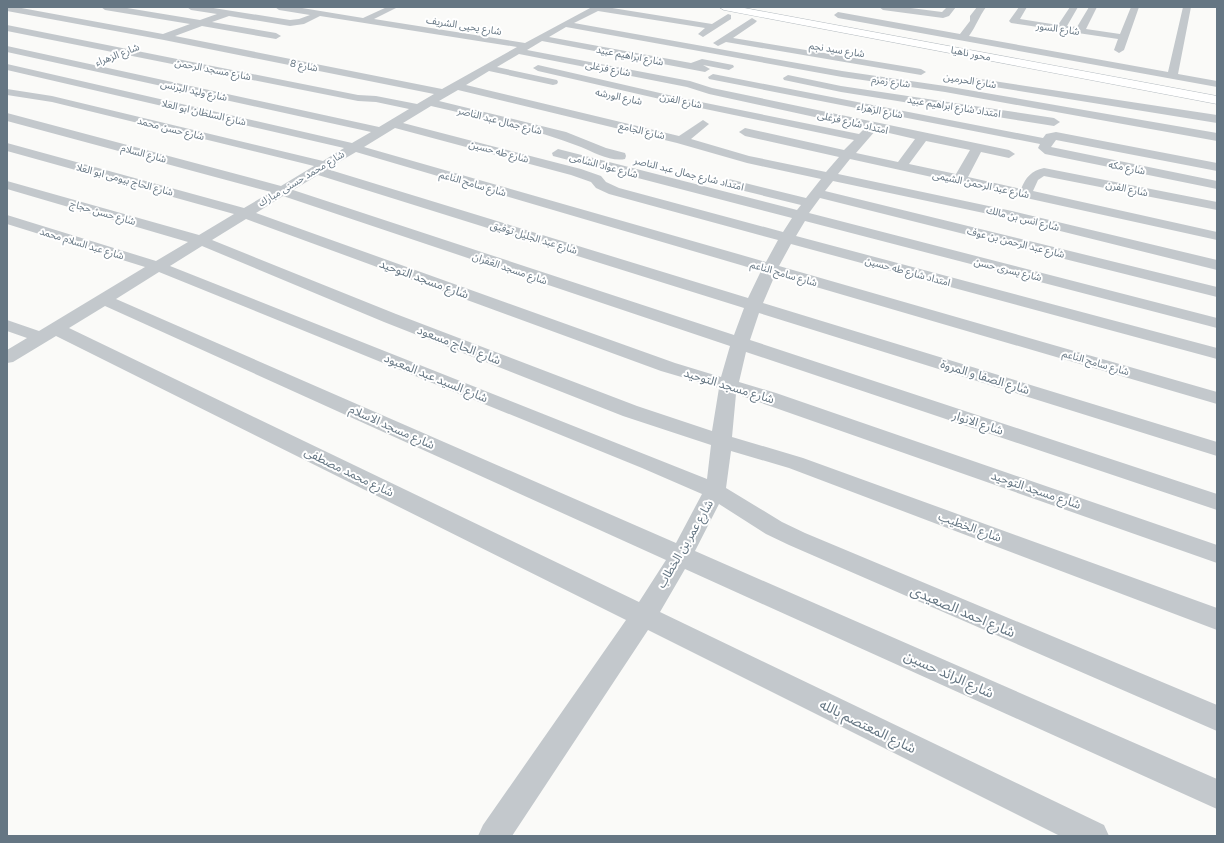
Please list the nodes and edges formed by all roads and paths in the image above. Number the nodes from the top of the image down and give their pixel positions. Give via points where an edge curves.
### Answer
1 (105, 7) edge
2 (191, 7) edge
3 (279, 7) edge
4 (376, 7) edge
5 (628, 7) edge
6 (724, 7) edge
7 (765, 7) edge
8 (883, 7) edge
9 (982, 7) edge
10 (1023, 7) edge
11 (1074, 7) edge
12 (1093, 7) edge
13 (1135, 7) edge
14 (1187, 7) edge
15 (7, 8) edge
16 (392, 8) edge
17 (597, 8) edge
18 (909, 9) edge
19 (949, 10) edge
20 (869, 11) dead end
21 (228, 13) junction
22 (321, 13) junction
23 (838, 15) dead end
24 (685, 17) junction
25 (857, 19) junction
26 (365, 20) junction
27 (752, 21) dead end
28 (200, 23) junction
29 (565, 24) junction
30 (629, 25) dead end
31 (7, 28) edge
32 (1062, 28) junction
33 (734, 31) junction
34 (1080, 31) junction
35 (616, 32) junction
36 (276, 36) dead end
37 (164, 37) junction
38 (1124, 37) junction
39 (540, 38) junction
40 (651, 38) junction
41 (962, 38) junction
42 (724, 39) junction
43 (688, 44) junction
44 (522, 48) junction
45 (7, 49) edge
46 (709, 49) junction
47 (125, 52) junction
48 (500, 61) junction
49 (1114, 65) junction
50 (85, 66) junction
51 (7, 67) edge
52 (488, 68) junction
53 (910, 70) junction
54 (725, 71) junction
55 (934, 74) dead end
56 (773, 75) dead end
57 (1172, 76) junction
58 (55, 78) junction
59 (965, 79) dead end
60 (902, 83) junction
61 (1217, 84) edge
62 (457, 86) junction
63 (699, 87) junction
64 (1217, 90) edge
65 (444, 93) junction
66 (10, 94) edge
67 (1217, 100) edge
68 (534, 104) junction
69 (420, 111) junction
70 (517, 115) dead end
71 (7, 117) edge
72 (1217, 119) edge
73 (393, 124) junction
74 (703, 124) dead end
75 (1069, 125) dead end
76 (381, 131) junction
77 (868, 132) junction
78 (740, 135) junction
79 (923, 137) junction
80 (1217, 137) edge
81 (572, 138) joint
82 (681, 140) junction
83 (1046, 142) junction
84 (7, 147) edge
85 (352, 148) junction
86 (977, 148) junction
87 (546, 150) dead end
88 (716, 150) junction
89 (847, 154) junction
90 (1009, 154) dead end
91 (901, 166) junction
92 (320, 167) junction
93 (664, 167) dead end
94 (1217, 167) edge
95 (960, 179) junction
96 (717, 180) dead end
97 (7, 185) edge
98 (601, 185) joint
99 (1217, 185) edge
100 (281, 191) junction
101 (1025, 194) junction
102 (813, 197) junction
103 (1217, 206) edge
104 (243, 213) junction
105 (7, 219) edge
106 (1217, 236) edge
107 (786, 238) junction
108 (199, 240) junction
109 (1217, 265) edge
110 (157, 266) junction
111 (769, 268) junction
112 (1217, 292) edge
113 (104, 298) junction
114 (753, 305) junction
115 (1217, 323) edge
116 (7, 325) edge
117 (48, 333) junction
118 (739, 345) junction
119 (1217, 354) edge
120 (7, 358) edge
121 (728, 385) junction
122 (1217, 398) edge
123 (722, 441) junction
124 (1217, 449) edge
125 (715, 491) junction
126 (1217, 502) edge
127 (1217, 554) edge
128 (680, 555) junction
129 (643, 616) junction
130 (1217, 619) edge
131 (1217, 718) edge
132 (1217, 794) edge
133 (494, 836) edge
134 (1093, 836) edge

1 - 28 street
2 - 21 street
3 - 22 street, شارع يحيى الشريف
4 - 16 street
5 - 24 street
6 - 67 main road, محور ناهيا
7 - 64 main road, محور ناهيا
8 - 18 street
9 - 41 street
10 - 32 street, شارع السور via 1013,20
11 - 32 street
12 - 34 street
13 - 38 street
14 - 57 street
15 - 37 street, شارع 8
16 - 26 street
17 - 24 street
17 - 29 street, شارع محمد حسنى مبارك
18 - 19 street
20 - 25 street
21 - 22 street via 292,23
21 - 28 street, شارع الزهراء
22 - 26 street, شارع يحيى الشريف
23 - 25 street
24 - 40 street
24 - 43 street via 721,22
25 - 41 street
26 - 44 street, شارع يحيى الشريف
27 - 33 street
28 - 36 street
28 - 37 street, شارع الزهراء
29 - 35 street, شارع زمزم
29 - 39 street, شارع محمد حسنى مبارك
30 - 35 street
31 - 47 street, شارع مسجد الرحمن
32 - 34 street, شارع السور
33 - 42 street
33 - 53 street, شارع سيد نجم via 915,62
34 - 38 street, شارع السور via 1094,36
35 - 40 street, شارع زمزم
37 - 47 street, شارع الزهراء
37 - 65 street, شارع 8
38 - 49 street
39 - 44 street, شارع محمد حسنى مبارك
39 - 54 street, شارع ابراهيم عبيد via 693,66 702,62
40 - 43 street, شارع زمزم
41 - 49 street via 1084,56
42 - 46 street
42 - 53 street, شارع الحرمين
43 - 46 street, شارع زمزم
44 - 48 street, شارع محمد حسنى مبارك
44 - 63 street, شارع فرغلى
45 - 50 street, شارع وليد البرنس
46 - 60 street, شارع زمزم
47 - 50 street, شارع الزهراء
47 - 69 street, شارع مسجد الرحمن via 358,98 376,99
48 - 52 street, شارع محمد حسنى مبارك
48 - 77 street, شارع الفرن via 680,101
49 - 57 street
50 - 58 street, شارع الزهراء
50 - 76 street, شارع وليد البرنس
51 - 58 street, شارع السلطان ابو العلا
52 - 62 street, شارع محمد حسنى مبارك
52 - 78 street, شارع الورشه
53 - 55 street, شارع الحرمين
53 - 60 street
54 - 63 street
54 - 83 street, شارع الزهراء
56 - 75 street, امتداد شارع ابراهيم عبيد via 836,88
57 - 61 street
58 - 66 street, شارع الزهراء
58 - 85 street, شارع السلطان ابو العلا via 328,140
59 - 72 street, شارع الحرمين
60 - 80 street, شارع زمزم
62 - 65 street, شارع محمد حسنى مبارك
62 - 68 street, شارع الجامع
63 - 77 street, امتداد شارع فرغلى
65 - 69 street, شارع محمد حسنى مبارك
66 - 92 street, شارع حسن محمد via 52,99
68 - 70 street
68 - 82 street, شارع الجامع
69 - 73 street, شارع محمد حسنى مبارك
69 - 81 street, شارع جمال عبد الناصر
71 - 100 street, شارع السلام
73 - 76 street, شارع محمد حسنى مبارك
73 - 98 street, شارع طه حسين via 576,172 596,179
74 - 82 street
76 - 85 street, شارع محمد حسنى مبارك
77 - 79 street, امتداد شارع فرغلى
77 - 89 street, شارع عمر بن الخطاب
78 - 88 street
78 - 89 street, شارع عبد الرحمن الشيمى
79 - 86 street, امتداد شارع فرغلى
79 - 91 street
81 - 93 street, امتداد شارع جمال عبد الناصر via 602,151
82 - 88 street, شارع الجامع
83 - 94 street via 1050,137 1056,136
83 - 99 street, شارع مكه via 1044,148 1049,151
84 - 104 street, شارع الحاج بيومى ابو العلا
85 - 92 street, شارع محمد حسنى مبارك
85 - 111 street, شارع سامح الناعم
86 - 90 street, امتداد شارع فرغلى
86 - 95 street
87 - 102 street, شارع عواد الشامى
88 - 102 street, شارع الجامع via 758,161
89 - 91 street, شارع عبد الرحمن الشيمى
89 - 102 street, شارع عمر بن الخطاب
91 - 95 street, شارع عبد الرحمن الشيمى
92 - 100 street, شارع محمد حسنى مبارك
92 - 114 street, شارع عبد الجليل توفيق
95 - 101 street, شارع عبد الرحمن الشيمى
96 - 102 street, امتداد شارع جمال عبد الناصر
97 - 108 street, شارع حسن حجاج
98 - 107 street, امتداد شارع طه حسين via 614,191
100 - 104 street, شارع محمد حسنى مبارك
100 - 118 street, شارع مسجد الغفران
101 - 103 street, شارع الفرن via 1038,172 1050,172
101 - 106 street, شارع عبد الرحمن الشيمى
102 - 107 street, شارع عمر بن الخطاب
102 - 109 street, شارع انس بن مالك via 1012,215
102 - 112 street, شارع عبد الرحمن بن عوف
102 - 115 street, شارع يسرى حسن
104 - 108 street, شارع محمد حسنى مبارك
104 - 121 street, شارع مسجد التوحيد via 668,367
105 - 110 street, شارع عبد السلام محمد
107 - 111 street, شارع عمر بن الخطاب
107 - 119 street, امتداد شارع طه حسين
108 - 110 street, شارع محمد حسنى مبارك
108 - 123 street, شارع الحاج مسعود via 630,412
110 - 113 street, شارع محمد حسنى مبارك
110 - 125 street, شارع السيد عبد المعبود
111 - 114 street, شارع عمر بن الخطاب
111 - 122 street, شارع سامح الناعم
113 - 117 street, شارع محمد حسنى مبارك
113 - 128 street, شارع مسجد الاسلام
114 - 118 street, شارع عمر بن الخطاب
114 - 124 street, شارع الصفا و المروة
116 - 117 street, شارع محمد مصطفى
117 - 120 street, شارع محمد حسنى مبارك
117 - 129 street, شارع محمد مصطفى
118 - 121 street, شارع عمر بن الخطاب
118 - 126 street, شارع الانوار
121 - 123 street, شارع عمر بن الخطاب
121 - 127 street, شارع مسجد التوحيد via 769,397
123 - 125 street, شارع عمر بن الخطاب
123 - 130 street, شارع الخطيب via 796,463
125 - 128 street, شارع عمر بن الخطاب
125 - 131 street, شارع احمد الصعيدى via 774,528 797,539
128 - 129 street, شارع عمر بن الخطاب
128 - 132 street, شارع الرائد حسين
129 - 133 street, شارع عمر بن الخطاب
129 - 134 street, شارع المعتصم بالله

